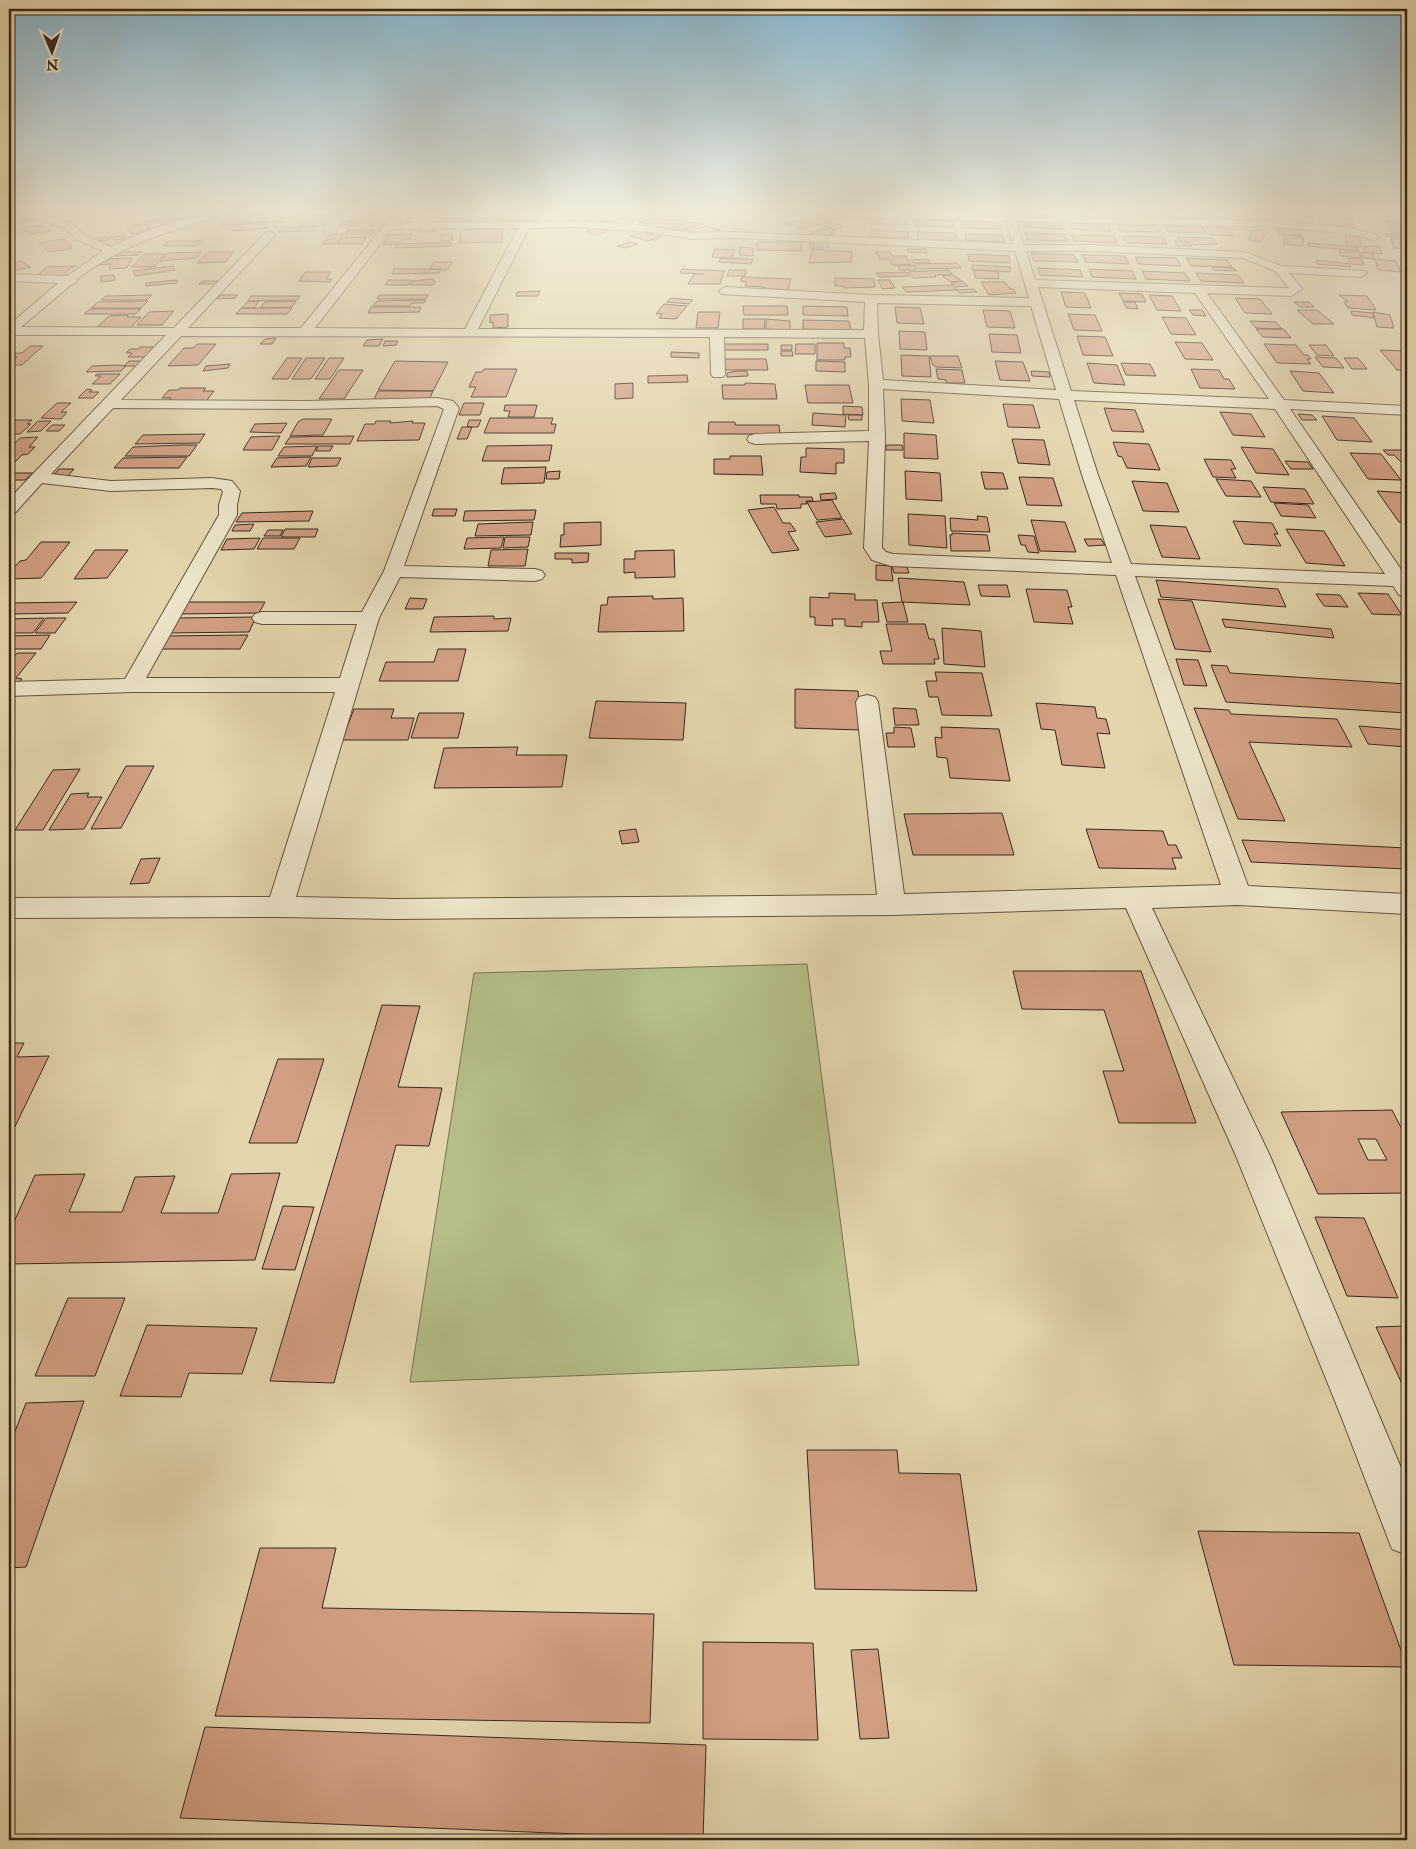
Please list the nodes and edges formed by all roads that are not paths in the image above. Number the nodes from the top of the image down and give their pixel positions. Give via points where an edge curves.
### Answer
1 (51, 297) edge
2 (211, 297) edge
3 (331, 297) edge
4 (488, 297) edge
5 (840, 297) edge
6 (1034, 297) edge
7 (1204, 297) edge
8 (871, 299) junction
9 (1035, 302) junction
10 (9, 331) edge
11 (304, 332) junction
12 (177, 333) junction
13 (469, 333) junction
14 (718, 333) junction
15 (870, 334) junction
16 (718, 374) dead end
17 (876, 384) junction
18 (1066, 395) junction
19 (1279, 403) junction
20 (108, 404) junction
21 (1407, 410) edge
22 (877, 436) junction
23 (755, 439) dead end
24 (38, 478) junction
25 (9, 509) edge
26 (1122, 570) junction
27 (393, 572) junction
28 (536, 575) dead end
29 (1404, 584) edge
30 (262, 618) dead end
31 (369, 618) junction
32 (132, 685) junction
33 (348, 685) junction
34 (9, 689) edge
35 (867, 702) dead end
36 (1238, 895) junction
37 (1134, 897) junction
38 (1407, 904) edge
39 (892, 905) junction
40 (280, 907) junction
41 (9, 908) edge
42 (1407, 1534) edge

1 - 10 street
2 - 12 street
3 - 11 street
4 - 13 street
5 - 8 street
6 - 9 street
7 - 19 street
8 - 9 street
8 - 15 street
9 - 18 street
10 - 12 street
11 - 12 street
11 - 13 street
12 - 20 street
13 - 14 street
14 - 15 street
14 - 16 street
15 - 17 street
17 - 18 street
17 - 22 street
18 - 19 street
18 - 26 street
19 - 21 street
19 - 29 street
20 - 24 street
20 - 27 street via 448,404 452,408
22 - 23 street
22 - 26 street via 873,548 879,556 891,560
24 - 25 street
24 - 32 street via 111,486 212,483 226,485 232,491 228,514
26 - 29 street
26 - 36 street
27 - 28 street
27 - 31 street
30 - 31 street
31 - 33 street
32 - 33 street
32 - 34 street
33 - 40 street
35 - 39 street
36 - 37 street
36 - 38 street
37 - 39 street
37 - 42 street via 1254,1156
39 - 40 street
40 - 41 street

